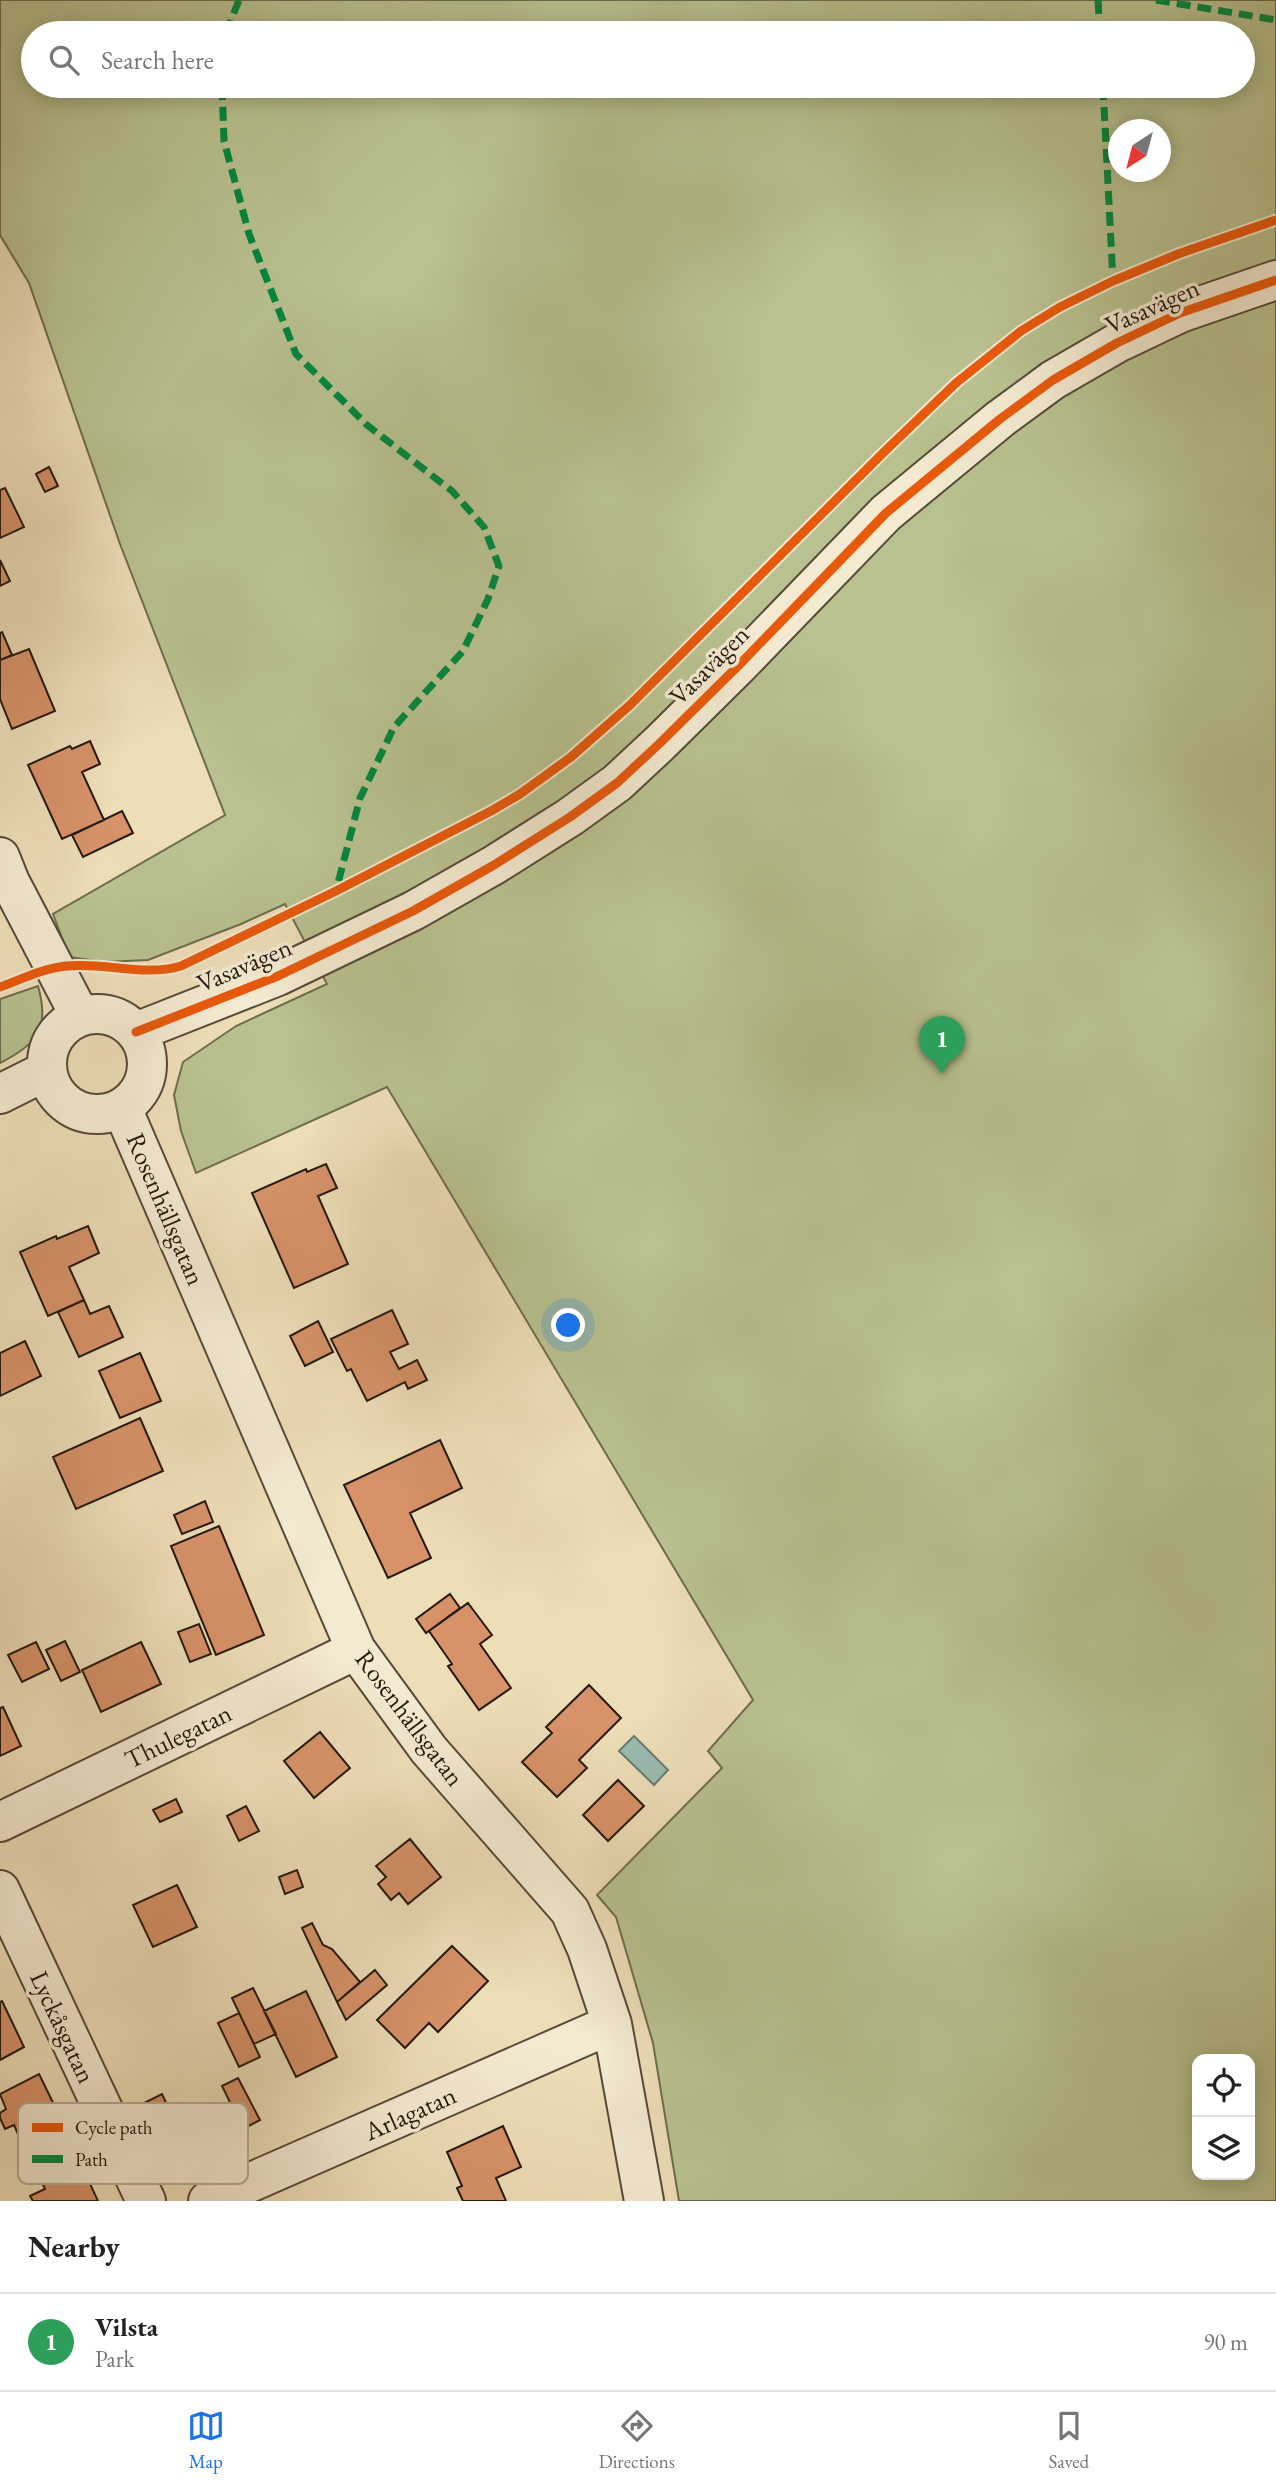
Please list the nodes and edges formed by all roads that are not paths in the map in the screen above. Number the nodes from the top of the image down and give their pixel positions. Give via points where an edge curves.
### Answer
1 (1276, 280) edge
2 (0, 857) edge
3 (80, 1016) junction
4 (136, 1032) junction
5 (46, 1071) junction
6 (0, 1094) edge
7 (122, 1108) junction
8 (356, 1650) junction
9 (0, 1822) edge
10 (0, 1890) edge
11 (612, 2024) junction
12 (100, 2103) edge
13 (248, 2183) edge
14 (138, 2184) edge
15 (247, 2184) edge
16 (146, 2201) edge
17 (208, 2201) edge
18 (644, 2201) edge

1 - 4 street, Vasavägen via 1180,313 1116,343 1053,380 1000,419 886,513 659,744 617,783 570,817 413,911 278,976
2 - 3 street
3 - 4 street via 109,1014
3 - 5 street via 56,1033 47,1051
4 - 7 street via 147,1057 146,1076 137,1094
5 - 6 street
5 - 7 street via 53,1090 75,1110 104,1114
7 - 8 street, Rosenhällsgatan
8 - 9 street, Thulegatan
8 - 11 street, Rosenhällsgatan via 429,1750 570,1911
10 - 12 street, Lyckåsgatan
11 - 13 street, Arlagatan
11 - 18 street, Rosenhällsgatan
14 - 16 street, Lyckåsgatan
15 - 17 street, Arlagatan

